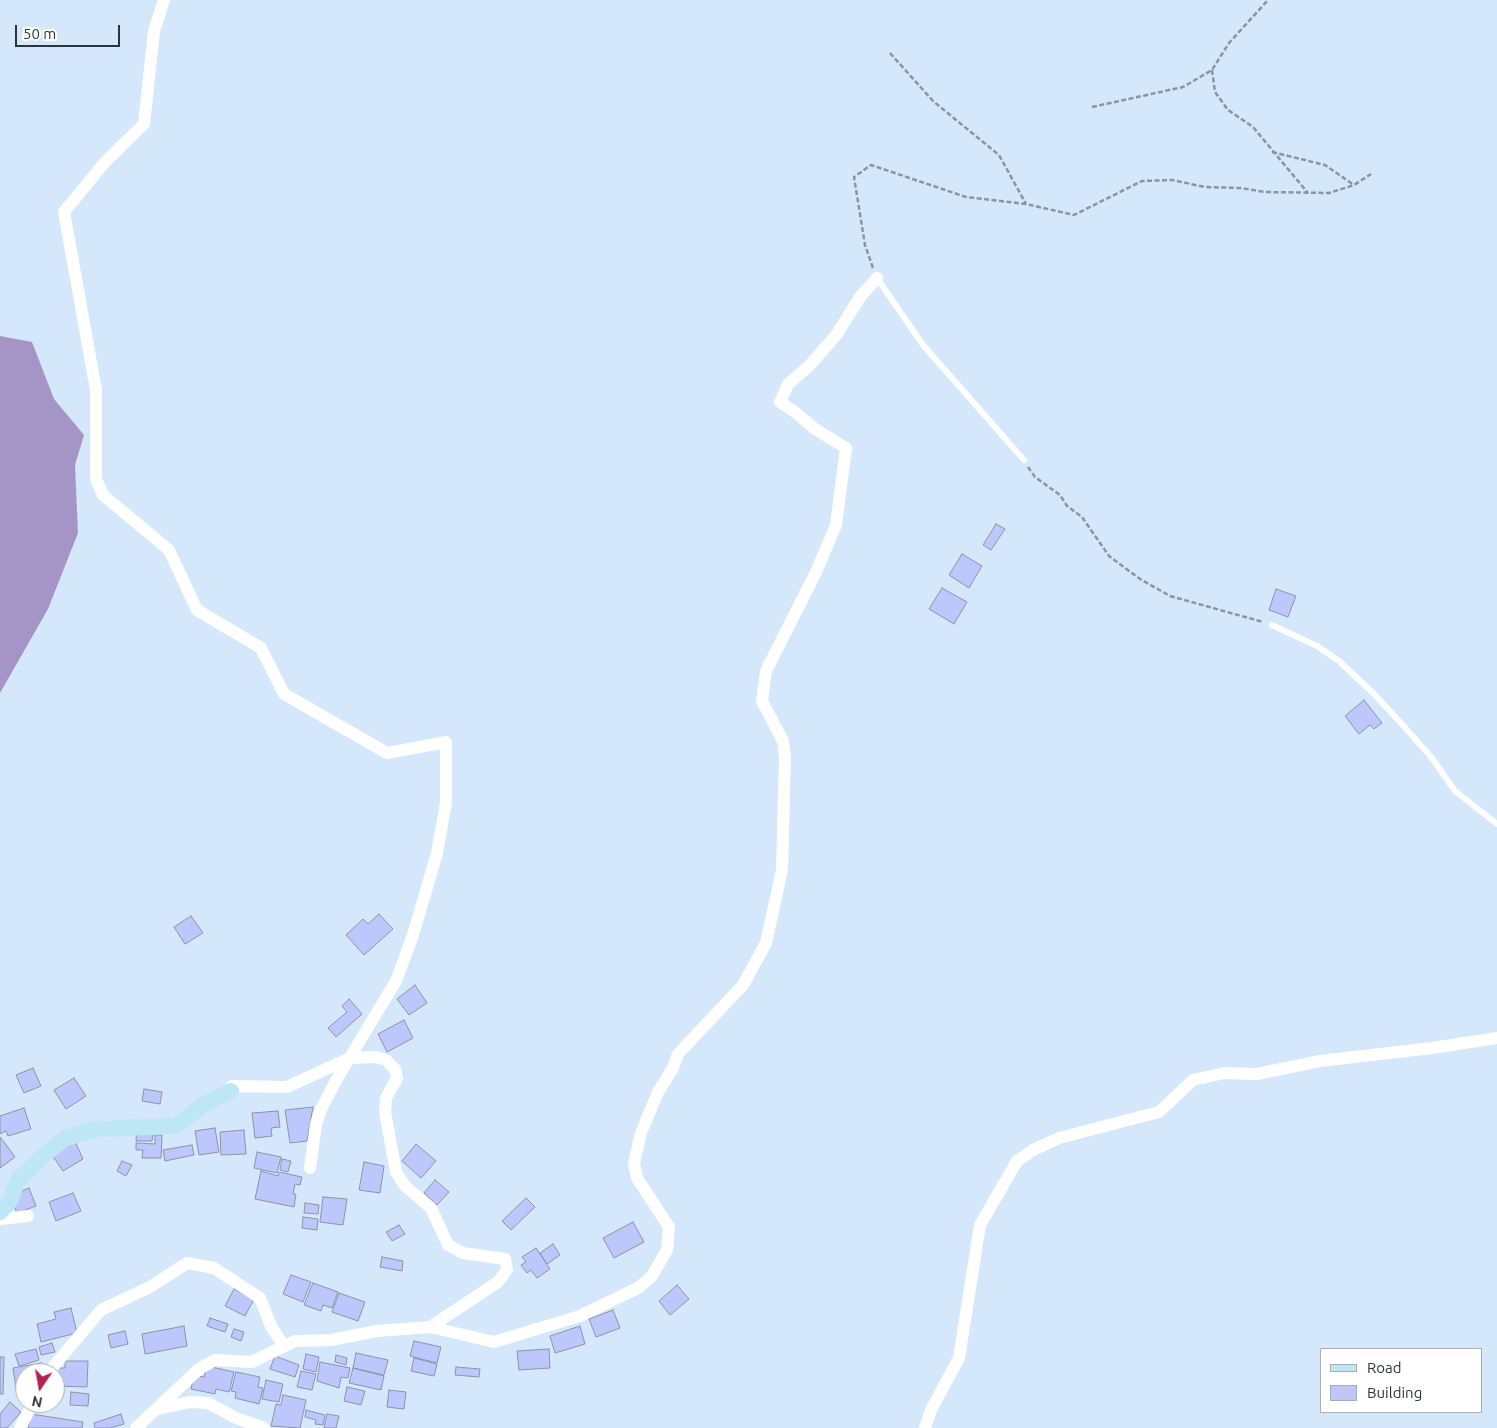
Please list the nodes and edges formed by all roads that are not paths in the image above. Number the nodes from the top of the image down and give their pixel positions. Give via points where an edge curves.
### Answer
1 (164, 0) edge
2 (877, 278) joint
3 (1024, 460) road end
4 (1272, 626) road end
5 (1497, 824) edge
6 (1497, 1038) edge
7 (350, 1058) junction
8 (231, 1091) joint
9 (310, 1168) dead end
10 (0, 1212) edge
11 (28, 1216) dead end
12 (0, 1219) edge
13 (430, 1327) junction
14 (282, 1345) junction
15 (56, 1363) edge
16 (156, 1409) junction
17 (28, 1413) edge
18 (20, 1428) edge
19 (136, 1428) edge
20 (264, 1428) edge
21 (925, 1428) edge

1 - 7 street via 154,31 144,124 105,162 64,212 96,390 96,479 103,495 169,550 197,610 261,648 284,694 387,752 446,742 446,803 437,852 413,935 396,981
2 - 3 lane via 923,344
2 - 13 street via 860,297 837,334 788,384 780,402 846,448 836,524 816,572 766,671 762,701 783,741 785,756 782,870 766,943 743,985 678,1054 641,1133 634,1163 638,1178 669,1227 666,1250 652,1276 638,1288 580,1316 494,1342
4 - 5 lane via 1317,646 1339,661 1401,723 1432,758 1455,791
6 - 21 street via 1320,1061 1257,1074 1224,1073 1193,1080 1159,1112 1060,1138 1033,1150 1017,1161 980,1224 959,1358
7 - 8 street via 287,1086 232,1086
7 - 9 street via 321,1109
7 - 13 street via 375,1057 386,1060 395,1068 397,1078 386,1098 385,1112 396,1172 405,1186 431,1208 448,1245 463,1253 506,1259 507,1270 498,1282
8 - 10 street via 205,1104 175,1126 95,1129 66,1138 18,1180 10,1201
11 - 12 street
13 - 14 street
14 - 15 street via 260,1298 214,1268 187,1264 150,1287 101,1310
14 - 16 street via 252,1362 215,1360 199,1369
16 - 19 street
16 - 20 street via 190,1402 208,1403
17 - 18 street

